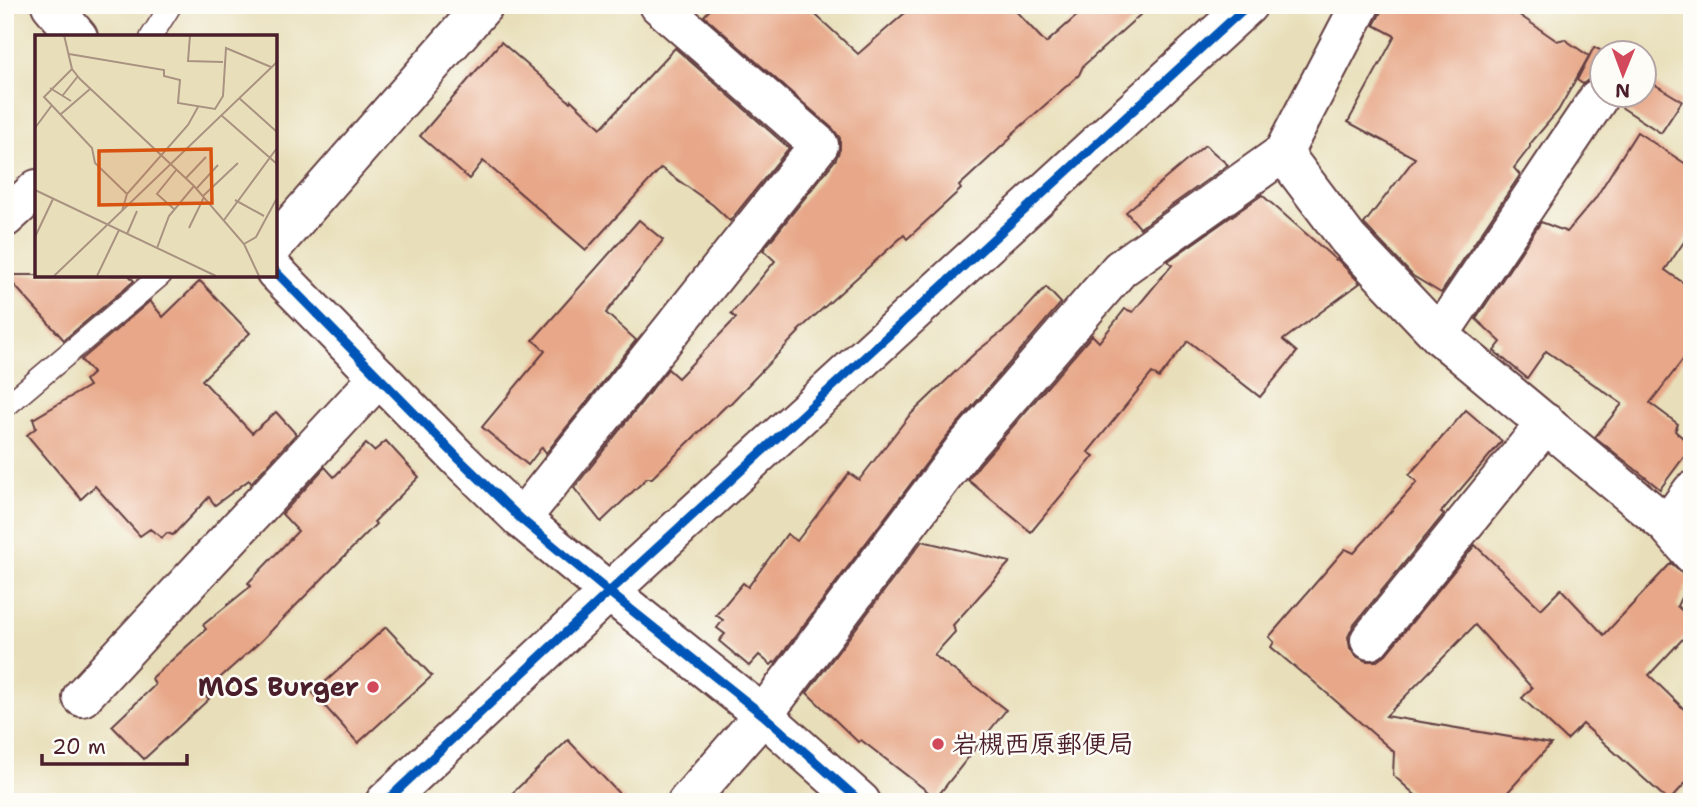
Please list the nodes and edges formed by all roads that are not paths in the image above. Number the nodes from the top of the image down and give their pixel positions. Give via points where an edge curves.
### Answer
1 (51, 5) edge
2 (171, 5) edge
3 (484, 5) edge
4 (659, 5) edge
5 (1248, 5) edge
6 (1360, 5) edge
7 (76, 35) edge
8 (152, 35) edge
9 (1592, 108) edge
10 (1283, 153) junction
11 (35, 191) edge
12 (5, 218) edge
13 (276, 243) edge
14 (276, 272) edge
15 (159, 276) edge
16 (1439, 335) junction
17 (379, 377) junction
18 (5, 407) edge
19 (1546, 423) junction
20 (1692, 491) edge
21 (521, 519) junction
22 (1667, 525) junction
23 (1692, 554) edge
24 (609, 592) junction
25 (1370, 640) dead end
26 (82, 697) dead end
27 (764, 715) junction
28 (386, 802) edge
29 (687, 802) edge
30 (861, 802) edge

1 - 7 street
2 - 8 lane
3 - 13 street
4 - 21 street via 819,145
5 - 24 street
6 - 10 street
9 - 16 street
10 - 16 street via 1348,239
10 - 27 street via 1120,269 964,449
11 - 12 street
14 - 17 street
15 - 18 lane
16 - 19 street
17 - 21 street
17 - 26 street
19 - 22 street
19 - 25 street
20 - 22 street
21 - 24 street
22 - 23 street
24 - 27 street
24 - 28 street
27 - 29 street
27 - 30 street

